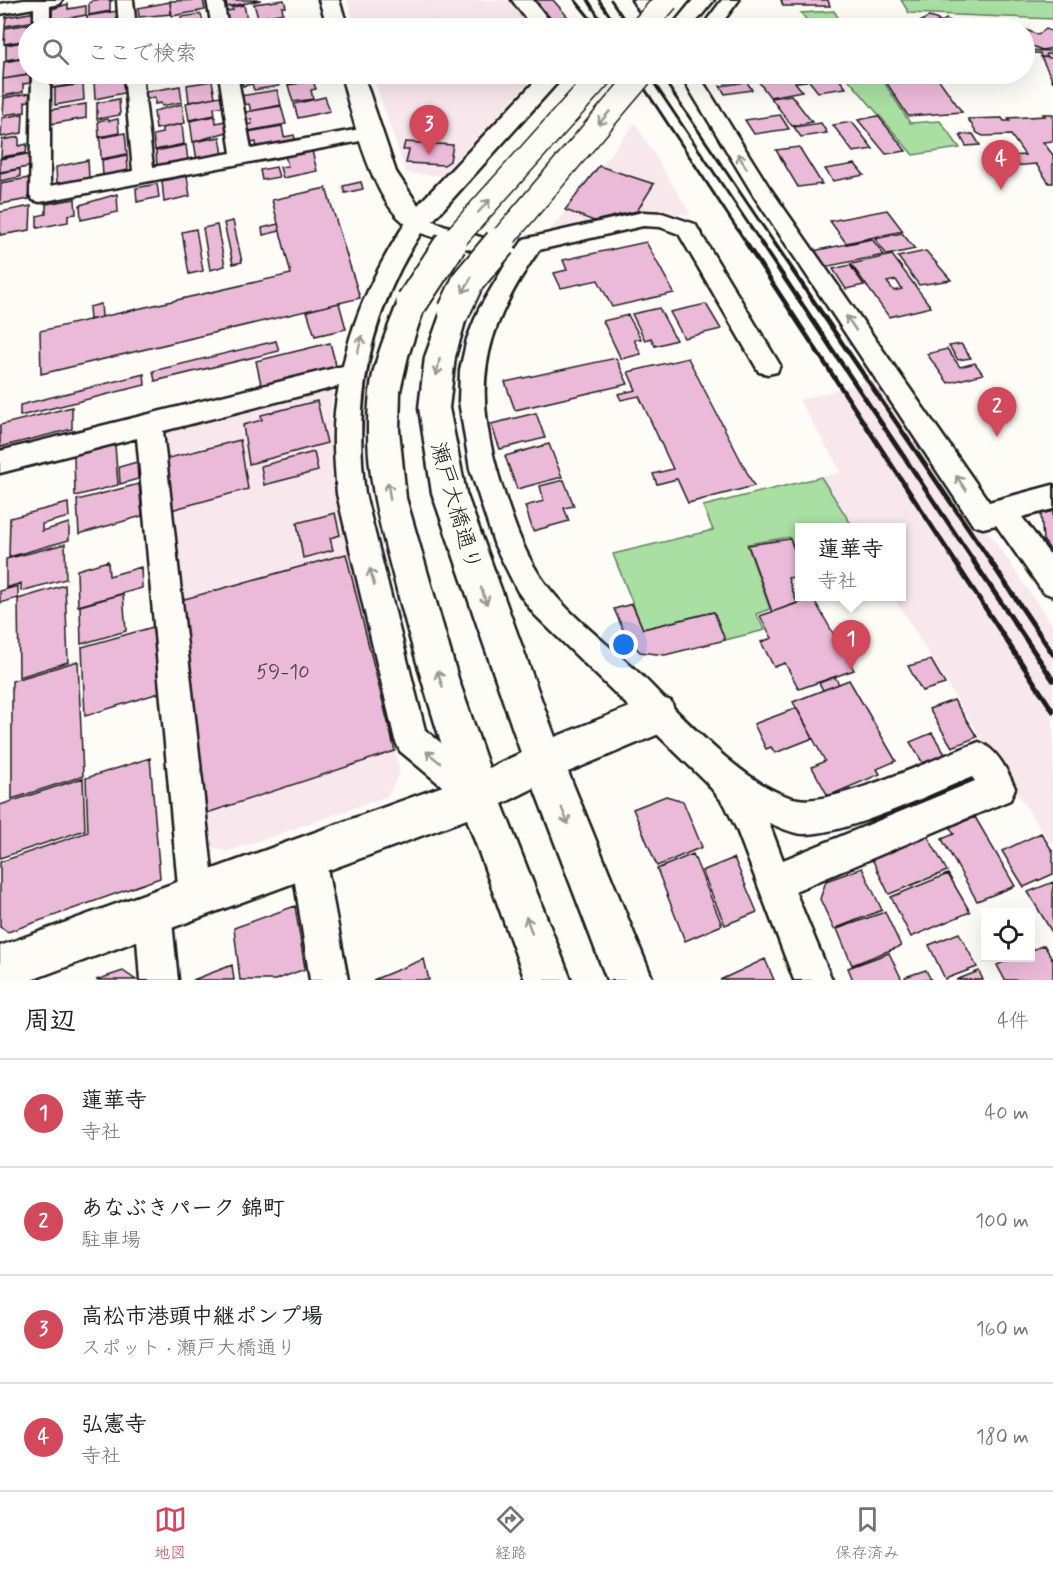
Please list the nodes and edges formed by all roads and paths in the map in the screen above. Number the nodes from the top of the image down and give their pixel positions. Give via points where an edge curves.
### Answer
1 (125, 0) edge
2 (215, 0) edge
3 (329, 0) edge
4 (522, 0) edge
5 (640, 0) edge
6 (667, 0) edge
7 (704, 0) edge
8 (731, 0) edge
9 (48, 1) edge
10 (0, 9) edge
11 (44, 18) edge
12 (127, 18) edge
13 (218, 18) edge
14 (335, 18) edge
15 (536, 18) edge
16 (651, 18) edge
17 (652, 18) edge
18 (689, 18) edge
19 (717, 18) edge
20 (41, 84) edge
21 (134, 84) edge
22 (230, 84) edge
23 (355, 84) edge
24 (545, 84) edge
25 (593, 84) edge
26 (634, 84) edge
27 (695, 84) edge
28 (371, 134) junction
29 (242, 158) junction
30 (144, 176) junction
31 (418, 221) junction
32 (520, 259) junction
33 (768, 365) dead end
34 (353, 373) junction
35 (149, 424) junction
36 (0, 462) edge
37 (1053, 497) edge
38 (1002, 511) junction
39 (1053, 583) edge
40 (657, 715) junction
41 (544, 762) junction
42 (731, 784) junction
43 (478, 794) junction
44 (308, 857) junction
45 (774, 882) junction
46 (197, 897) junction
47 (153, 912) junction
48 (0, 969) edge
49 (159, 980) edge
50 (329, 980) edge
51 (548, 980) edge
52 (630, 980) edge
53 (813, 980) edge

1 - 12 street
2 - 13 street
3 - 14 street
4 - 15 street
5 - 17 street
6 - 16 street, bridge
7 - 18 street
8 - 19 street
9 - 10 street
9 - 11 street
20 - 30 street via 40,195
21 - 30 street
22 - 29 street
23 - 28 street
24 - 31 street
43 -> 25 street, bridge via 439,678 389,498 383,430 385,391 411,302 444,251
26 -> 41 street, 瀬戸大橋通り, bridge via 468,281 454,311 435,383 436,435 448,493
38 -> 27 street via 983,516 761,191
28 - 29 street
28 - 31 street via 388,184 406,211
29 - 30 street
31 - 32 street
34 -> 31 street via 374,301 398,251
32 - 33 street via 532,244 643,219 675,223 687,229
32 - 40 street via 487,314 474,361 470,392 472,428 481,468 526,582 545,606 619,673
34 - 35 street
43 -> 34 street via 411,740 351,494 346,428
35 - 36 street
35 - 46 street
37 - 38 street
38 - 39 street
40 - 41 street
40 - 42 street
41 - 43 street
41 -> 52 street, 瀬戸大橋通り
42 - 45 street via 756,833
42 - 45 street via 802,818 832,814 979,758 998,788
43 - 44 street
51 -> 43 street
44 - 46 street
44 - 50 street
45 - 53 street
46 - 47 street
47 - 48 street
47 - 49 street

